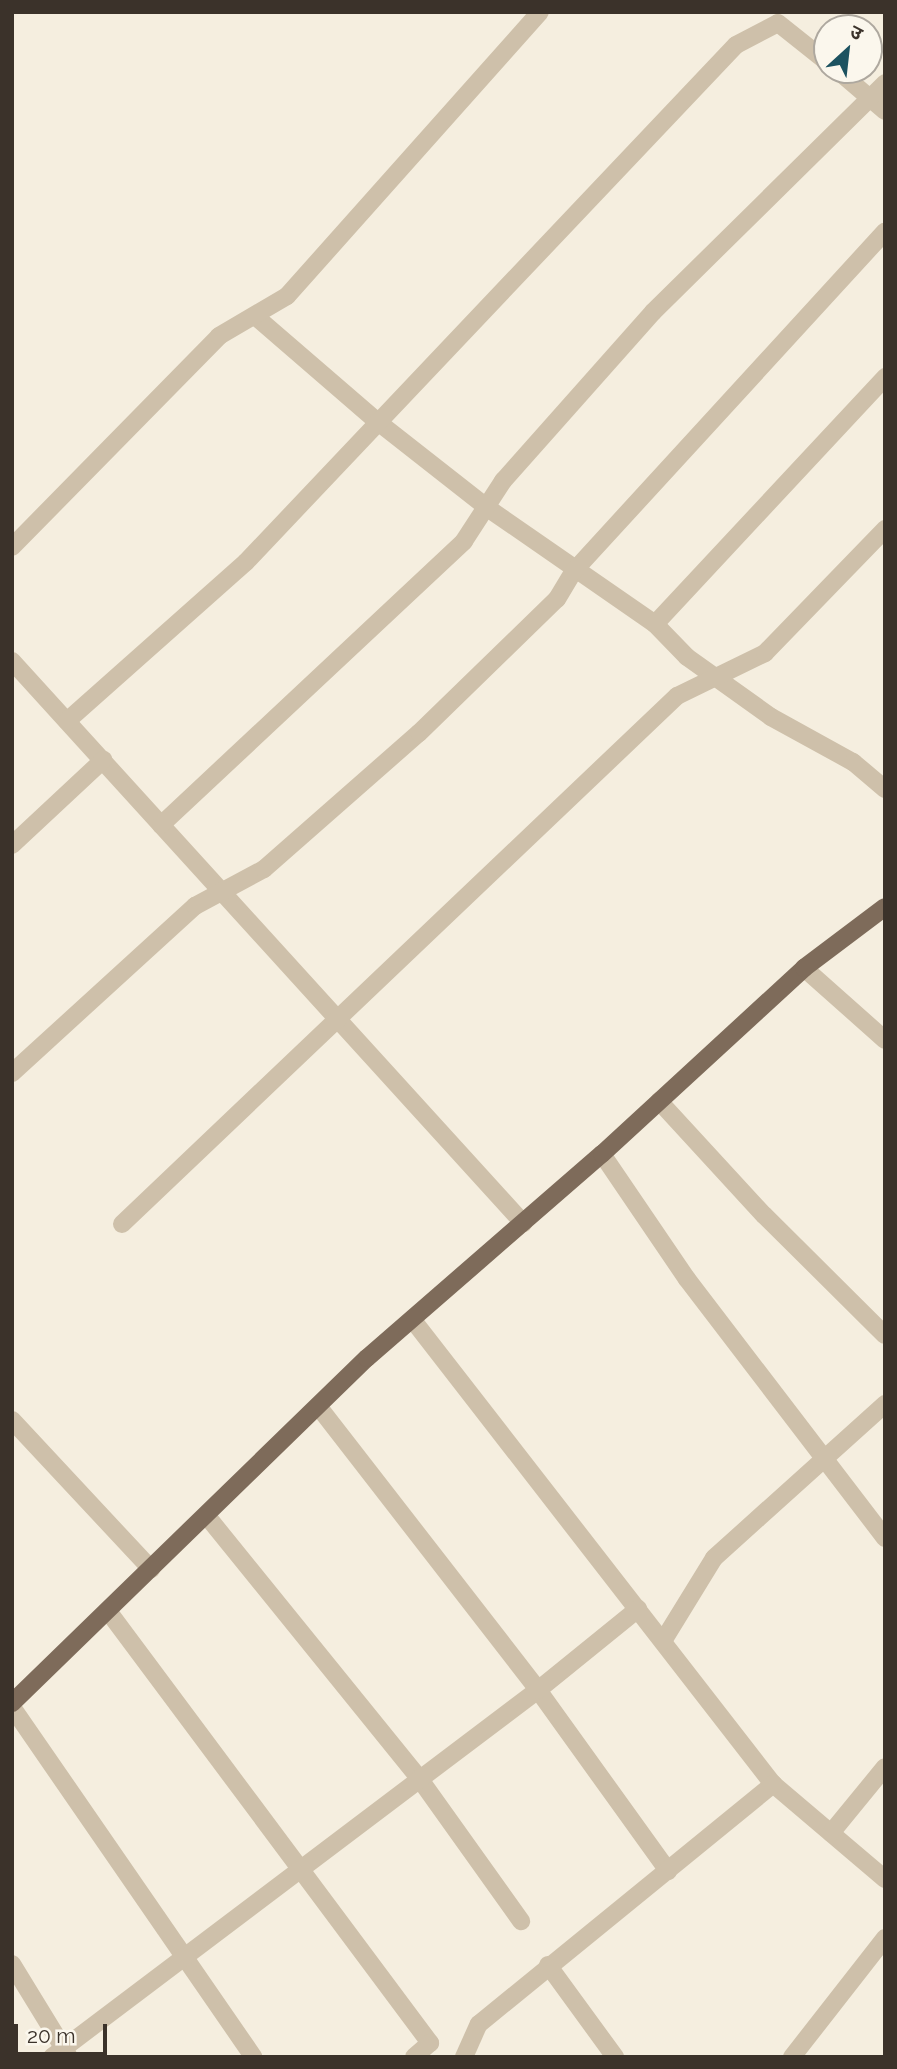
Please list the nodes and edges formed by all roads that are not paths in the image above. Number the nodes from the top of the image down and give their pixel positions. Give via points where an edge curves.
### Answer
1 (540, 12) edge
2 (813, 51) edge
3 (885, 83) edge
4 (854, 84) edge
5 (870, 97) junction
6 (885, 111) edge
7 (885, 231) edge
8 (255, 316) junction
9 (885, 377) edge
10 (378, 422) junction
11 (489, 509) junction
12 (885, 529) edge
13 (12, 547) edge
14 (573, 572) junction
15 (655, 624) junction
16 (12, 661) edge
17 (722, 678) junction
18 (67, 722) junction
19 (103, 760) junction
20 (885, 789) edge
21 (161, 825) junction
22 (12, 845) edge
23 (220, 889) junction
24 (885, 907) edge
25 (804, 968) junction
26 (335, 1017) junction
27 (885, 1040) edge
28 (12, 1073) edge
29 (659, 1101) junction
30 (602, 1154) junction
31 (523, 1223) junction
32 (122, 1224) dead end
33 (412, 1319) junction
34 (885, 1335) edge
35 (885, 1404) edge
36 (318, 1406) junction
37 (12, 1420) edge
38 (825, 1458) junction
39 (206, 1515) junction
40 (885, 1538) edge
41 (151, 1569) junction
42 (638, 1609) junction
43 (108, 1611) junction
44 (663, 1641) junction
45 (538, 1690) junction
46 (12, 1705) edge
47 (885, 1767) edge
48 (419, 1778) junction
49 (773, 1784) junction
50 (831, 1833) junction
51 (298, 1868) junction
52 (668, 1871) junction
53 (885, 1879) edge
54 (521, 1921) dead end
55 (885, 1938) edge
56 (183, 1958) junction
57 (12, 1964) edge
58 (548, 1965) junction
59 (61, 2054) edge
60 (253, 2057) edge
61 (414, 2057) edge
62 (464, 2057) edge
63 (615, 2057) edge
64 (792, 2057) edge

1 - 8 street via 287,296
2 - 10 street via 778,23 736,46
3 - 5 street
4 - 5 street
5 - 6 street
5 - 11 street via 653,312 503,481
7 - 14 street
8 - 10 street
8 - 13 street via 219,336
9 - 15 street
10 - 11 street
10 - 18 street via 246,562
11 - 14 street
11 - 21 street via 464,541
12 - 17 street via 765,653
14 - 15 street
14 - 23 street via 556,599 419,733 264,869
15 - 17 street via 687,657
16 - 18 street
17 - 20 street via 771,717 853,762
17 - 26 street via 677,696
18 - 19 street
19 - 21 street
19 - 22 street
21 - 23 street
23 - 26 street
23 - 28 street via 195,906
24 - 25 main road
25 - 27 street
25 - 29 main road
26 - 31 street
26 - 32 street
29 - 30 main road
29 - 34 street via 764,1215
30 - 31 main road
30 - 38 street via 687,1279
31 - 33 main road
33 - 36 main road
33 - 42 street
35 - 38 street
36 - 39 main road
36 - 45 street
37 - 41 street
38 - 40 street
38 - 44 street via 713,1558
39 - 41 main road
39 - 48 street
41 - 43 main road
42 - 44 street
42 - 45 street
43 - 46 main road
43 - 51 street
44 - 49 street
45 - 48 street
45 - 52 street
46 - 56 street
47 - 50 street
48 - 51 street
48 - 54 street
49 - 50 street
49 - 52 street
50 - 53 street
51 - 56 street
51 - 61 street via 430,2043
52 - 58 street
55 - 64 street
56 - 59 street
56 - 60 street
57 - 59 street
58 - 62 street via 480,2024
58 - 63 street

